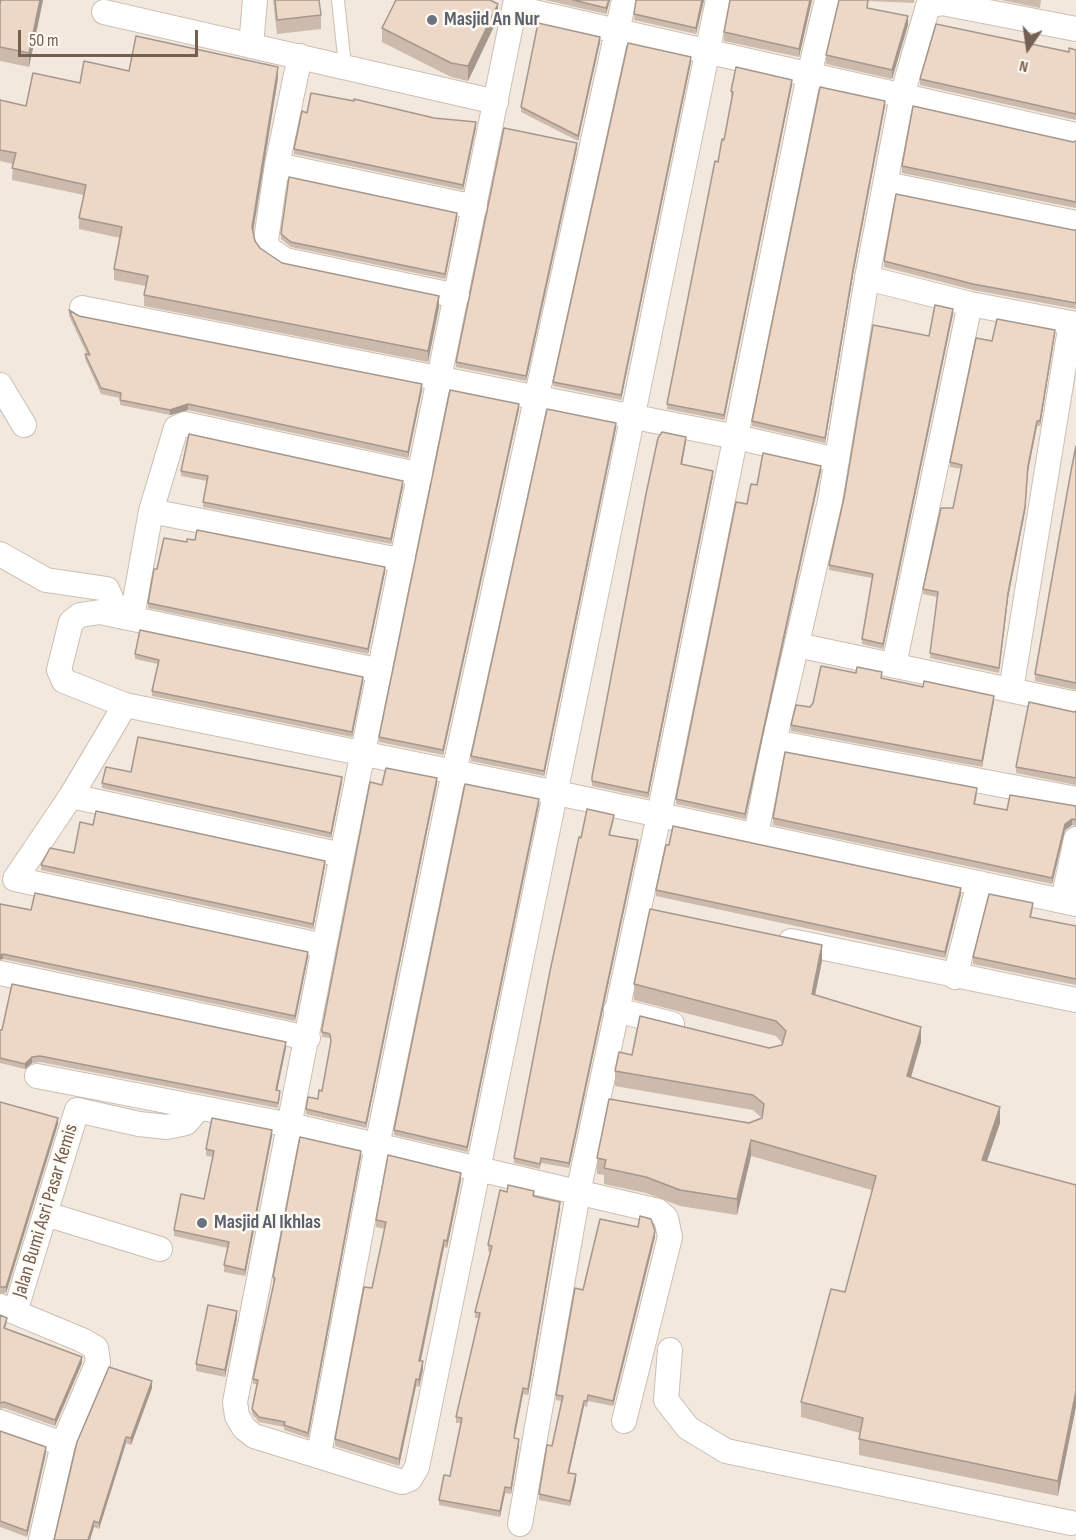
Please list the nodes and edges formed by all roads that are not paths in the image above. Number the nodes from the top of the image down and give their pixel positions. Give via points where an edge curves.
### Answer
1 (255, 0) edge
2 (338, 0) edge
3 (624, 0) edge
4 (718, 0) edge
5 (827, 0) edge
6 (516, 4) edge
7 (104, 12) dead end
8 (1076, 30) edge
9 (619, 33) junction
10 (251, 46) junction
11 (708, 51) junction
12 (300, 56) junction
13 (345, 66) junction
14 (809, 75) junction
15 (902, 96) junction
16 (496, 102) junction
17 (1076, 135) edge
18 (277, 165) junction
19 (886, 184) junction
20 (475, 207) junction
21 (1076, 223) edge
22 (867, 278) junction
23 (457, 297) junction
24 (970, 304) junction
25 (82, 308) dead end
26 (1074, 324) edge
27 (441, 379) junction
28 (1, 390) edge
29 (538, 399) junction
30 (633, 419) junction
31 (24, 424) dead end
32 (736, 437) junction
33 (837, 460) junction
34 (421, 475) junction
35 (151, 511) junction
36 (0, 554) edge
37 (404, 561) junction
38 (109, 614) junction
39 (797, 645) junction
40 (894, 666) junction
41 (381, 671) junction
42 (1011, 690) junction
43 (1076, 704) edge
44 (124, 705) junction
45 (774, 742) junction
46 (362, 754) junction
47 (454, 772) junction
48 (557, 793) junction
49 (71, 796) junction
50 (1076, 799) edge
51 (659, 815) junction
52 (756, 835) junction
53 (1076, 839) edge
54 (342, 855) junction
55 (979, 883) junction
56 (1069, 902) edge
57 (773, 937) edge
58 (324, 946) junction
59 (0, 974) edge
60 (955, 976) junction
61 (1076, 1000) edge
62 (616, 1010) junction
63 (694, 1030) edge
64 (308, 1038) junction
65 (37, 1076) dead end
66 (598, 1098) junction
67 (622, 1102) edge
68 (200, 1108) junction
69 (290, 1125) junction
70 (377, 1146) junction
71 (477, 1169) junction
72 (578, 1193) junction
73 (46, 1214) junction
74 (160, 1249) dead end
75 (8, 1309) edge
76 (670, 1350) dead end
77 (624, 1421) dead end
78 (0, 1422) edge
79 (63, 1444) junction
80 (319, 1454) junction
81 (520, 1524) dead end
82 (1070, 1525) edge
83 (41, 1540) edge

1 - 10 street
2 - 13 lane
3 - 9 street
4 - 11 street
5 - 14 street
6 - 9 street
6 - 16 street
7 - 10 street
8 - 15 street via 942,3 928,6
9 - 11 street
9 - 29 street
10 - 12 street
11 - 14 street
11 - 30 street
12 - 13 street
12 - 18 street
13 - 16 street
14 - 15 street
14 - 32 street
15 - 17 street
15 - 19 street
16 - 20 street
18 - 20 street
18 - 23 street via 266,240 271,253 285,260
19 - 21 street
19 - 22 street
20 - 23 street
22 - 24 street
22 - 33 street
23 - 27 street
24 - 26 street
24 - 40 street
25 - 27 street
26 - 42 street
27 - 29 street
27 - 34 street
28 - 31 street
29 - 30 street
29 - 47 street
30 - 32 street
30 - 48 street
32 - 33 street
32 - 51 street
33 - 39 street
34 - 35 street via 185,424 176,428 171,439
34 - 37 street
35 - 37 street
35 - 38 street
36 - 38 street via 46,580 107,589
37 - 41 street
38 - 41 street
38 - 44 street via 75,618 71,622 60,676
39 - 40 street
39 - 45 street
40 - 42 street
41 - 46 street
42 - 43 street
44 - 46 street
44 - 49 street
45 - 50 street
45 - 52 street
46 - 47 street
46 - 54 street
47 - 48 street
47 - 70 street
48 - 51 street
48 - 71 street
49 - 54 street
49 - 58 street via 15,879
51 - 52 street
51 - 62 street via 649,909
52 - 55 street
53 - 56 street
54 - 58 street
55 - 56 street
55 - 60 street
57 - 60 street
58 - 64 street
59 - 64 street
60 - 61 street
62 - 63 street
62 - 66 street
64 - 69 street
65 - 68 street
66 - 67 street
66 - 72 street
68 - 69 street
68 - 73 street, Jalan Bumi Asri Pasar Kemis via 186,1123 167,1127 77,1110
69 - 70 street
69 - 80 street via 235,1402 237,1416 254,1436
70 - 71 street
70 - 80 street
71 - 72 street
71 - 80 street via 410,1479 390,1480
72 - 77 street via 658,1211 670,1226
72 - 81 street
73 - 74 street
73 - 75 street, Jalan Bumi Asri Pasar Kemis
75 - 79 street via 96,1348 98,1362
76 - 82 street via 666,1400 688,1428 726,1451
78 - 79 street
79 - 83 street

